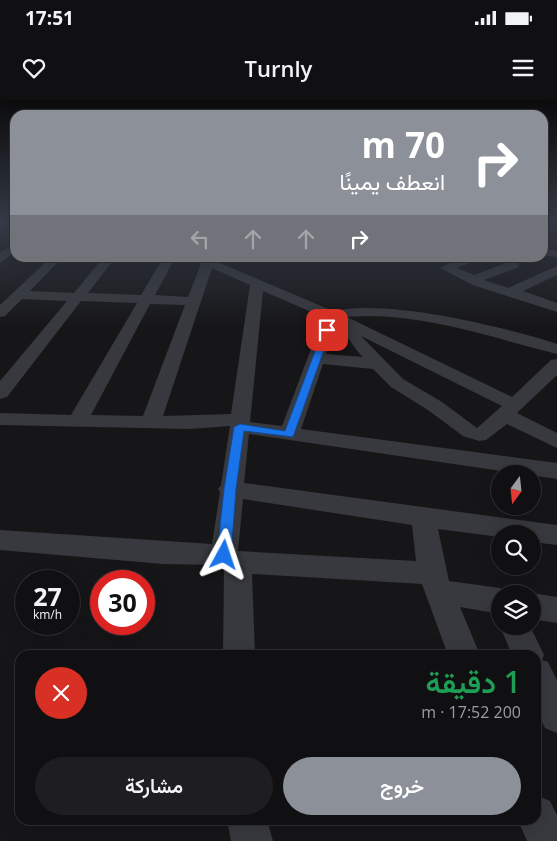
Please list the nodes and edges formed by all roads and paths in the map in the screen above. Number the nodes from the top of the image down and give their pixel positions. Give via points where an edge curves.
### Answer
1 (52, 262) edge
2 (106, 262) edge
3 (167, 262) edge
4 (202, 262) edge
5 (210, 262) edge
6 (460, 262) edge
7 (502, 262) edge
8 (513, 265) junction
9 (553, 272) edge
10 (477, 280) junction
11 (257, 283) junction
12 (512, 294) junction
13 (18, 295) junction
14 (77, 297) junction
15 (145, 299) junction
16 (194, 301) junction
17 (557, 308) edge
18 (0, 313) edge
19 (339, 319) junction
20 (557, 349) edge
21 (318, 358) junction
22 (378, 364) junction
23 (557, 364) edge
24 (550, 385) edge
25 (0, 393) edge
26 (510, 410) junction
27 (0, 419) edge
28 (78, 420) junction
29 (152, 421) junction
30 (240, 423) junction
31 (289, 434) junction
32 (557, 441) edge
33 (557, 471) edge
34 (230, 489) junction
35 (423, 518) junction
36 (557, 535) edge
37 (0, 540) edge
38 (231, 558) junction
39 (435, 582) junction
40 (491, 598) edge
41 (541, 607) edge
42 (557, 610) edge
43 (519, 635) edge
44 (239, 650) edge
45 (462, 650) edge
46 (526, 650) edge
47 (541, 683) edge
48 (557, 716) edge
49 (248, 825) edge
50 (541, 825) edge
51 (252, 841) edge
52 (548, 841) edge

1 - 13 street
2 - 14 street
3 - 15 street
4 - 16 street
5 - 11 street
6 - 10 street via 446,268
7 - 8 street
8 - 9 street
8 - 10 street
9 - 12 street via 512,291
10 - 12 street
11 - 19 street
11 - 30 street
12 - 17 street
13 - 14 street
13 - 18 street
14 - 15 street
14 - 25 street
15 - 16 street
15 - 28 street
16 - 29 street
19 - 20 street via 342,312 372,313 464,325 533,340
19 - 21 street
19 - 22 street
19 - 26 street
21 - 22 street
21 - 31 street
22 - 26 street via 397,383 470,432 479,435 496,426
23 - 24 street
24 - 26 street
26 - 32 street
27 - 28 street
28 - 29 street
29 - 30 street
30 - 31 street
30 - 34 street
31 - 33 street
34 - 35 street
34 - 38 street
35 - 36 street
35 - 39 street
37 - 38 street
38 - 39 street
38 - 44 street
39 - 40 street
39 - 45 street
41 - 42 street
43 - 46 street
47 - 48 street
49 - 51 street
50 - 52 street

